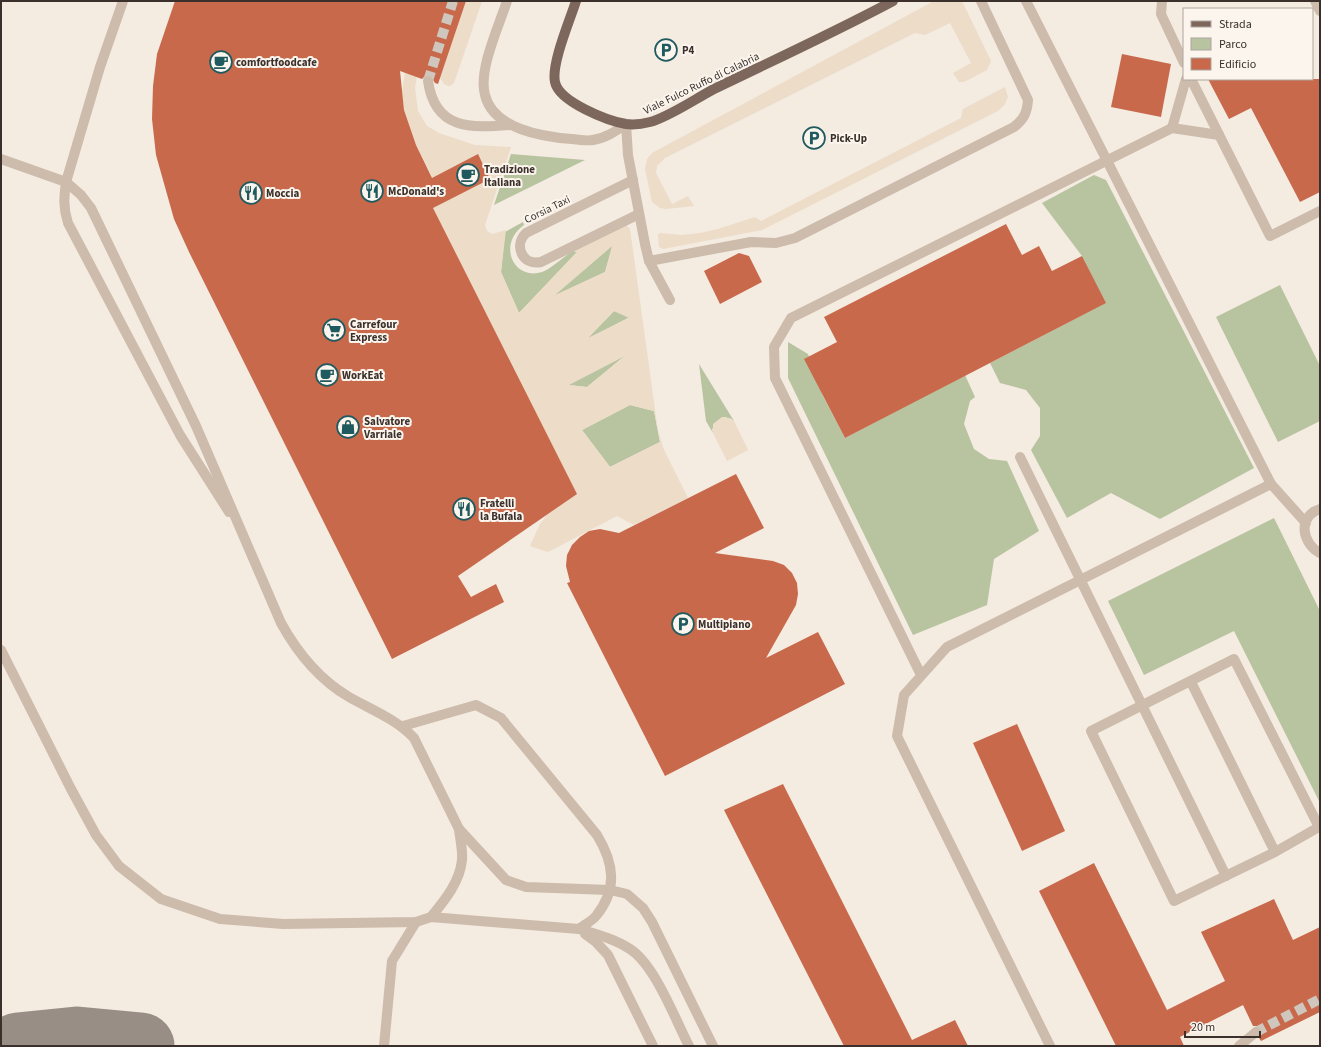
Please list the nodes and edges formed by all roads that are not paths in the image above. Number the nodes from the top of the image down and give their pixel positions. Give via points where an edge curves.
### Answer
1 (123, 1) edge
2 (507, 1) edge
3 (576, 1) edge
4 (893, 1) edge
5 (981, 1) edge
6 (1026, 1) edge
7 (1162, 1) edge
8 (1315, 1) edge
9 (1320, 11) edge
10 (1183, 61) edge
11 (1186, 80) edge
12 (1192, 80) edge
13 (428, 81) tunnel mouth
14 (626, 124) junction
15 (511, 125) junction
16 (1172, 128) junction
17 (1219, 135) junction
18 (1, 159) edge
19 (1107, 160) junction
20 (633, 180) junction
21 (66, 182) junction
22 (1320, 211) edge
23 (639, 214) junction
24 (649, 261) junction
25 (670, 300) dead end
26 (1020, 458) dead end
27 (1271, 484) junction
28 (1320, 509) edge
29 (1306, 523) junction
30 (247, 541) junction
31 (1320, 553) edge
32 (1081, 579) junction
33 (1, 650) edge
34 (921, 675) junction
35 (1191, 682) junction
36 (1144, 705) junction
37 (403, 726) junction
38 (459, 830) junction
39 (1275, 852) junction
40 (1226, 876) junction
41 (610, 890) junction
42 (431, 917) junction
43 (416, 922) junction
44 (579, 929) junction
45 (1256, 1032) tunnel mouth
46 (384, 1046) edge
47 (653, 1046) edge
48 (689, 1046) edge
49 (713, 1046) edge
50 (1050, 1046) edge
51 (1239, 1046) edge

1 - 21 lane via 100,67
2 - 15 lane via 482,82 489,106
3 - 14 main road, Viale Fulco Ruffo di Calabria via 557,58 555,83 562,94 574,103
4 - 14 main road, Viale Fulco Ruffo di Calabria via 660,118 638,124
5 - 24 lane via 1028,100 1023,120 1014,127 795,238 776,243 751,242
6 - 19 lane
7 - 10 lane via 1162,14
8 - 9 lane
11 - 16 lane
12 - 17 lane
13 - 15 lane via 430,98 445,117 469,126
14 - 15 lane via 612,134 592,140 536,135
14 - 20 lane
16 - 17 lane
16 - 19 lane
17 - 22 lane via 1270,236
18 - 21 lane
19 - 27 lane
19 - 34 lane via 791,318 774,347 775,378
20 - 23 lane
20 - 23 lane, Corsia Taxi via 526,233 519,243 519,249 525,258 536,263 542,262
21 - 30 lane via 81,195 100,226 196,426
21 - 30 lane via 64,211 68,223 180,435
23 - 24 lane
24 - 25 lane
26 - 32 lane
27 - 29 lane
27 - 32 lane
28 - 29 lane via 1310,516
29 - 31 lane via 1306,540 1310,547
30 - 37 lane via 292,643 331,684
32 - 34 lane via 946,646
32 - 36 lane
33 - 43 lane via 96,835 120,866 161,899 220,919 283,924
34 - 50 lane via 904,695 897,736
35 - 36 lane
35 - 39 lane
35 - 39 lane via 1234,659 1319,827
36 - 40 lane
36 - 40 lane via 1092,731 1174,901
37 - 38 lane via 423,754
37 - 41 lane via 476,705 500,718 597,835 607,852 612,873
38 - 41 lane via 506,880 526,887
38 - 42 lane via 462,860 457,877
39 - 40 lane
41 - 44 lane via 596,917
41 - 49 lane via 627,894 643,908
42 - 43 lane
42 - 44 lane
43 - 46 lane via 392,961
44 - 47 lane via 608,955
44 - 48 lane via 614,940 631,949 645,962
45 - 51 lane

